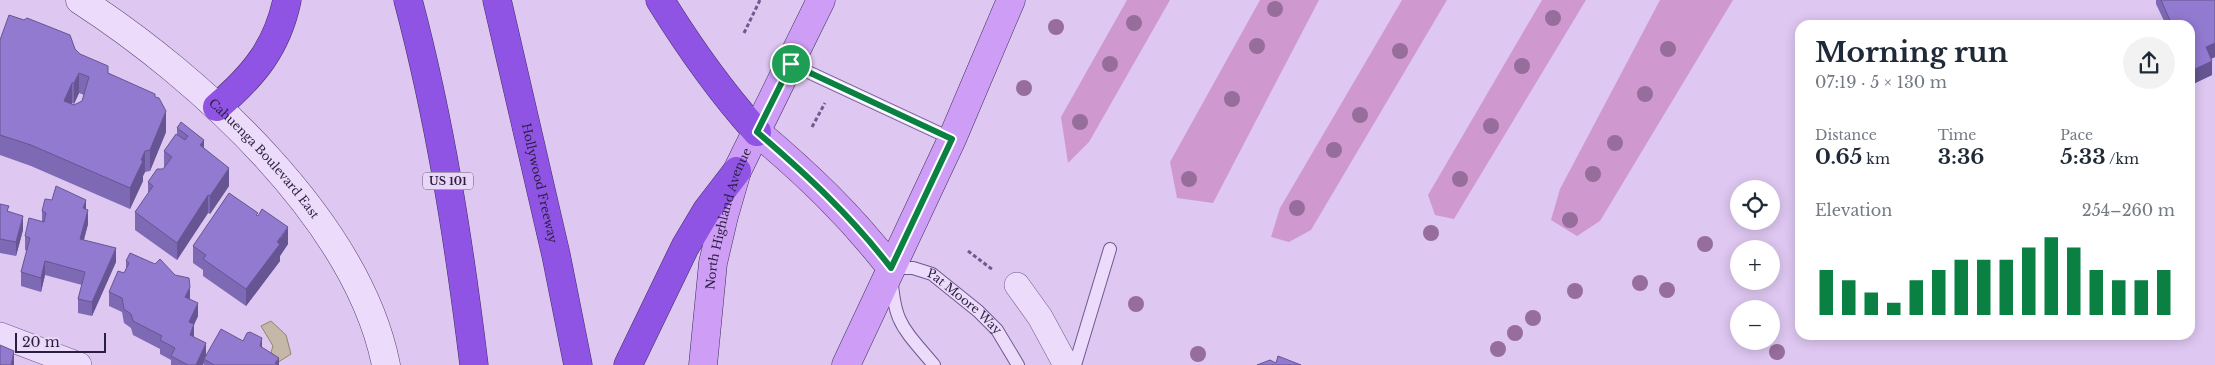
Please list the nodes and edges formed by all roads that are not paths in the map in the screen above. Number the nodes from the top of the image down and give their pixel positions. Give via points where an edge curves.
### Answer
1 (80, 0) edge
2 (287, 0) edge
3 (408, 0) edge
4 (497, 0) edge
5 (660, 0) edge
6 (821, 0) edge
7 (1010, 0) edge
8 (791, 64) junction
9 (216, 107) junction
10 (757, 132) junction
11 (952, 139) junction
12 (737, 171) junction
13 (1110, 249) dead end
14 (891, 268) junction
15 (1017, 285) dead end
16 (0, 335) edge
17 (79, 365) edge
18 (386, 365) edge
19 (474, 365) edge
20 (578, 365) edge
21 (628, 365) edge
22 (704, 365) edge
23 (846, 365) edge
24 (934, 365) edge
25 (1018, 365) edge
26 (1066, 365) edge
27 (1075, 365) edge

1 - 9 main road, Cahuenga Boulevard East via 175,70
2 - 9 highway via 279,27 263,60
3 - 19 highway, US 101 via 448,178
4 - 20 highway, Hollywood Freeway
5 - 10 highway via 726,98
6 - 8 main road, North Highland Avenue
7 - 11 main road
8 - 10 main road, North Highland Avenue
8 - 11 lane
9 - 18 main road, Cahuenga Boulevard East via 287,179 317,219 345,262 366,305
10 - 12 main road, North Highland Avenue
10 - 14 main road via 829,196
11 - 14 main road
12 - 21 highway via 707,210 685,247
12 - 22 main road, North Highland Avenue via 714,263
13 - 27 lane
14 - 23 main road
14 - 24 lane via 892,298 898,320
14 - 25 lane, Pat Moore Way via 913,268 932,274 997,330
15 - 26 street via 1040,317
16 - 17 street

